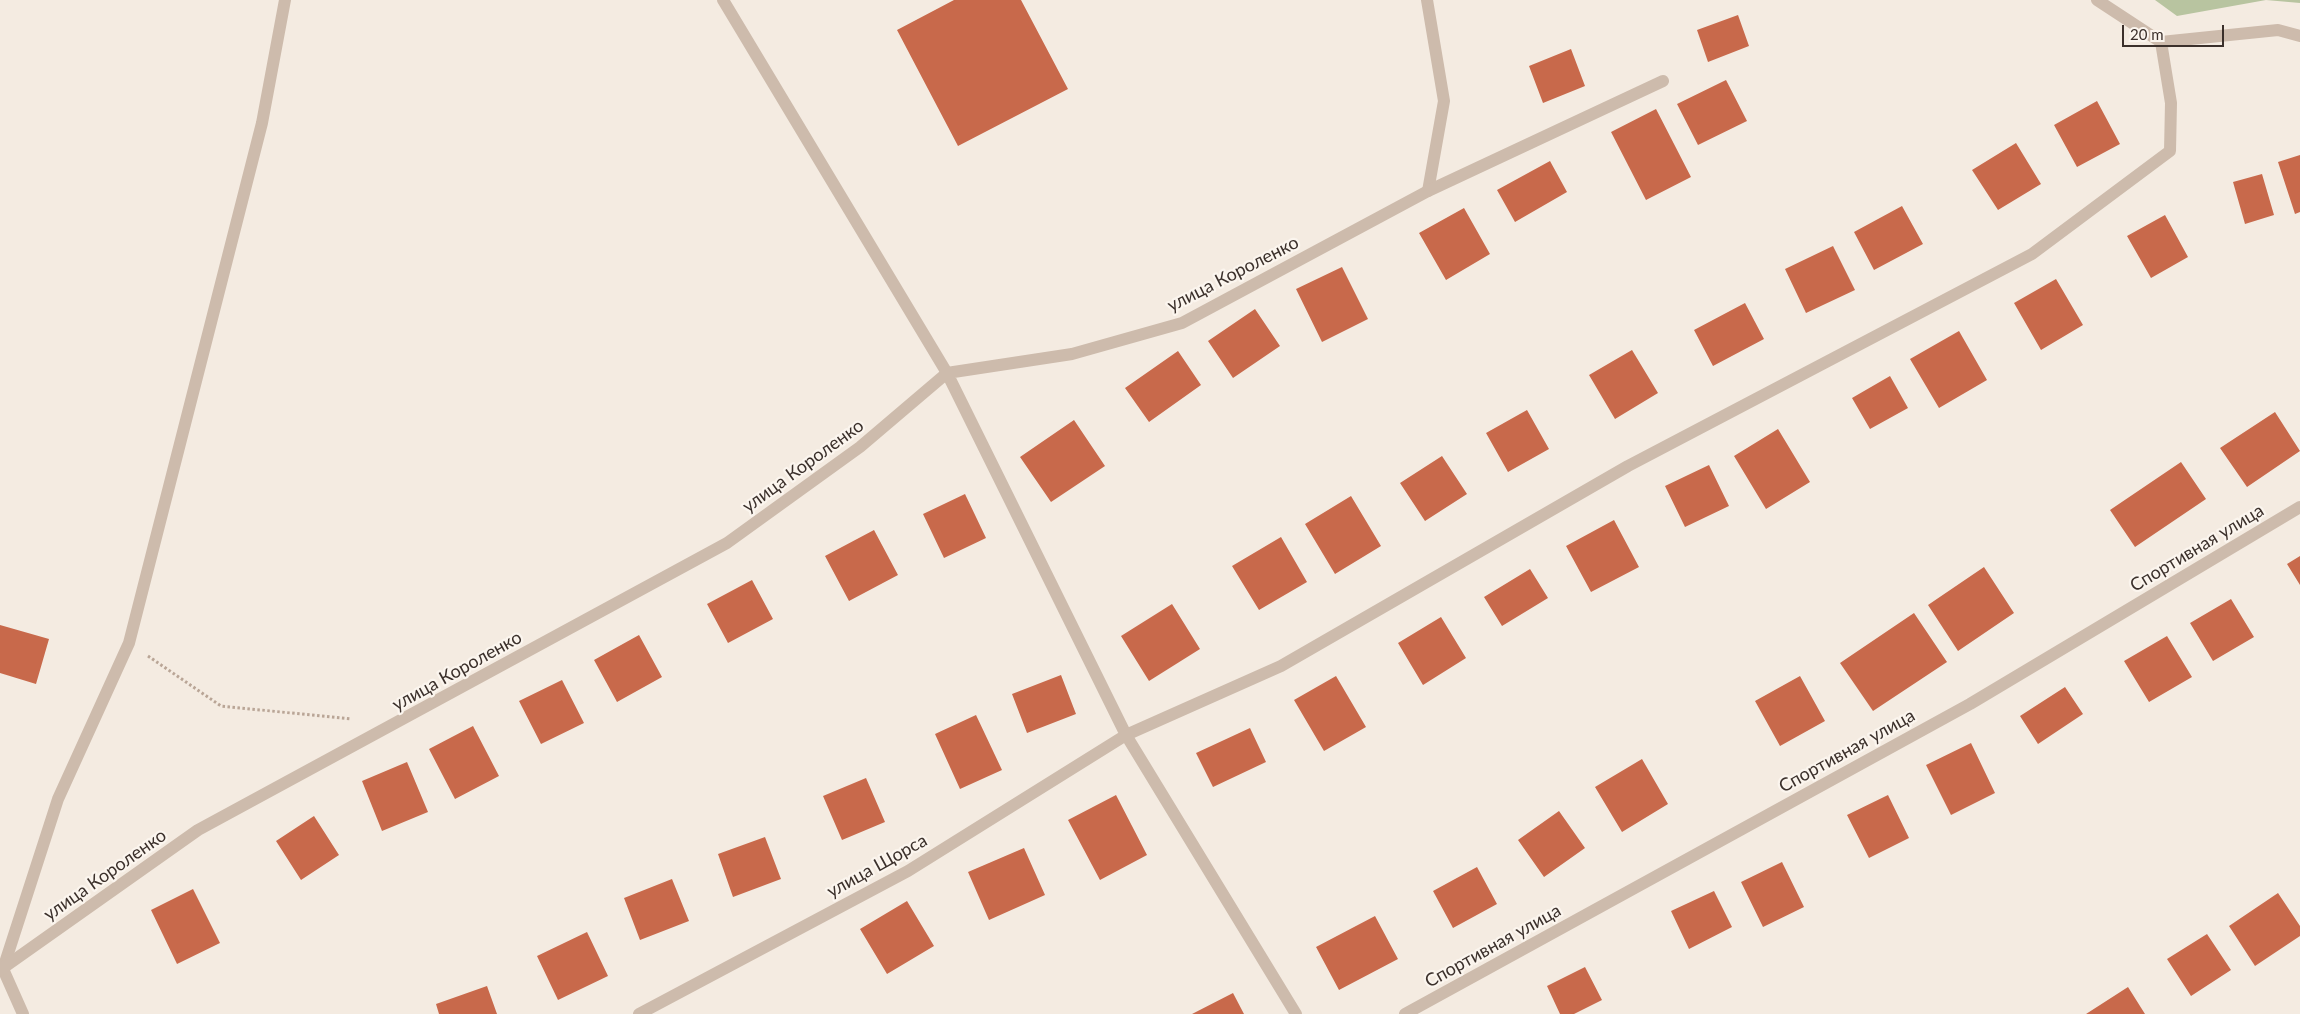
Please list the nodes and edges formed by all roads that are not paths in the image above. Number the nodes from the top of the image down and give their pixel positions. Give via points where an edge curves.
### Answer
1 (284, 0) edge
2 (723, 0) edge
3 (1427, 0) edge
4 (2097, 0) edge
5 (2300, 36) edge
6 (2162, 42) junction
7 (1664, 81) dead end
8 (1428, 191) junction
9 (947, 373) junction
10 (2300, 507) edge
11 (1126, 735) junction
12 (1, 970) edge
13 (23, 1014) edge
14 (639, 1014) edge
15 (1296, 1014) edge
16 (1405, 1014) edge

1 - 12 street via 262,123 129,643 58,799
2 - 9 street
3 - 8 street via 1444,102
4 - 6 street
5 - 6 street via 2278,30
6 - 11 street, улица Щорса via 2171,103 2170,151 2032,254 1628,466 1280,666
7 - 8 street, улица Короленко
8 - 9 street, улица Короленко via 1182,323 1072,354
9 - 11 street
9 - 12 street, улица Короленко via 860,447 727,543 198,830
10 - 16 street, Спортивная улица via 1970,704
11 - 14 street, улица Щорса via 908,871
11 - 15 street
12 - 13 street

